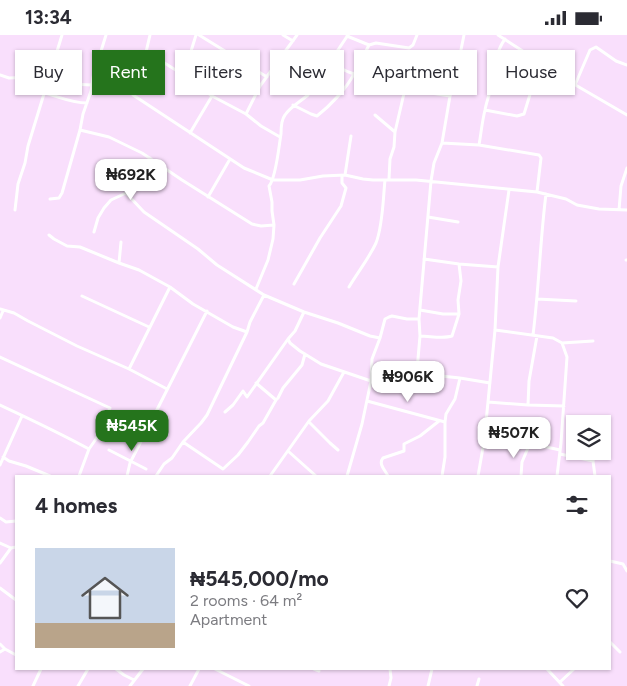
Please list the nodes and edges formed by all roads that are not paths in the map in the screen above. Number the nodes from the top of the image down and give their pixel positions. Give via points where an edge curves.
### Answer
1 (62, 35) edge
2 (106, 35) edge
3 (150, 35) edge
4 (197, 35) edge
5 (283, 35) edge
6 (297, 35) edge
7 (348, 35) edge
8 (416, 35) edge
9 (464, 35) edge
10 (498, 35) edge
11 (505, 39) junction
12 (293, 41) junction
13 (369, 45) junction
14 (58, 50) edge
15 (102, 50) edge
16 (146, 50) edge
17 (192, 50) edge
18 (338, 50) edge
19 (366, 50) edge
20 (522, 50) edge
21 (627, 65) edge
22 (0, 75) edge
23 (354, 75) edge
24 (266, 77) junction
25 (15, 78) edge
26 (82, 85) edge
27 (92, 85) joint
28 (575, 85) joint
29 (44, 95) edge
30 (52, 95) edge
31 (133, 95) edge
32 (308, 95) edge
33 (404, 95) edge
34 (444, 95) edge
35 (530, 95) edge
36 (212, 96) joint
37 (450, 96) junction
38 (87, 103) junction
39 (293, 105) junction
40 (484, 110) junction
41 (246, 114) junction
42 (375, 115) dead end
43 (627, 115) edge
44 (80, 130) junction
45 (395, 132) junction
46 (190, 133) junction
47 (351, 136) dead end
48 (280, 137) junction
49 (442, 143) junction
50 (479, 145) junction
51 (150, 158) junction
52 (230, 159) junction
53 (627, 168) edge
54 (343, 175) junction
55 (273, 180) junction
56 (387, 180) junction
57 (431, 181) junction
58 (509, 190) junction
59 (537, 192) junction
60 (126, 193) junction
61 (546, 194) junction
62 (208, 197) junction
63 (50, 199) dead end
64 (15, 209) dead end
65 (619, 210) junction
66 (627, 210) edge
67 (428, 217) junction
68 (458, 222) dead end
69 (274, 225) junction
70 (94, 231) dead end
71 (48, 235) dead end
72 (121, 242) dead end
73 (424, 259) junction
74 (119, 263) junction
75 (459, 264) junction
76 (498, 267) junction
77 (294, 284) dead end
78 (170, 287) junction
79 (349, 287) dead end
80 (256, 289) junction
81 (264, 295) junction
82 (82, 297) dead end
83 (537, 299) junction
84 (576, 301) dead end
85 (1, 310) edge
86 (420, 310) junction
87 (206, 311) junction
88 (304, 312) junction
89 (459, 314) junction
90 (0, 318) edge
91 (419, 319) junction
92 (149, 327) junction
93 (495, 330) junction
94 (247, 333) junction
95 (535, 335) junction
96 (420, 336) junction
97 (380, 337) junction
98 (288, 339) junction
99 (593, 341) dead end
100 (562, 343) junction
101 (305, 354) junction
102 (0, 357) edge
103 (129, 369) junction
104 (344, 372) junction
105 (460, 378) junction
106 (490, 378) junction
107 (371, 381) junction
108 (481, 382) junction
109 (256, 383) junction
110 (490, 383) junction
111 (168, 389) junction
112 (276, 400) junction
113 (367, 401) junction
114 (488, 402) junction
115 (0, 405) edge
116 (528, 405) junction
117 (564, 406) junction
118 (225, 412) dead end
119 (22, 416) junction
120 (106, 419) junction
121 (439, 421) junction
122 (309, 422) junction
123 (445, 423) junction
124 (148, 428) junction
125 (183, 442) junction
126 (484, 442) junction
127 (527, 443) junction
128 (89, 449) junction
129 (109, 450) dead end
130 (338, 450) dead end
131 (288, 451) junction
132 (560, 452) junction
133 (3, 457) junction
134 (593, 461) joint
135 (0, 465) edge
136 (146, 469) dead end
137 (48, 475) edge
138 (79, 475) edge
139 (127, 475) edge
140 (158, 475) edge
141 (271, 475) edge
142 (315, 475) edge
143 (347, 475) edge
144 (387, 475) edge
145 (442, 475) edge
146 (478, 475) edge
147 (521, 475) edge
148 (557, 475) edge
149 (595, 475) edge
150 (0, 518) edge
151 (15, 521) edge
152 (0, 543) edge
153 (15, 547) edge
154 (11, 548) junction
155 (611, 561) edge
156 (0, 563) edge
157 (627, 571) edge
158 (0, 588) edge
159 (15, 599) edge
160 (0, 644) edge
161 (611, 644) edge
162 (4, 649) junction
163 (0, 651) edge
164 (620, 651) dead end
165 (15, 654) edge
166 (41, 670) edge
167 (87, 670) edge
168 (117, 670) edge
169 (142, 670) edge
170 (198, 670) edge
171 (217, 670) edge
172 (390, 670) edge
173 (432, 670) edge
174 (548, 670) edge
175 (552, 670) edge
176 (573, 670) edge
177 (553, 676) junction
178 (479, 679) dead end
179 (134, 680) junction
180 (560, 682) junction
181 (33, 686) edge
182 (78, 686) edge
183 (130, 686) edge
184 (190, 686) edge
185 (249, 686) edge
186 (389, 686) edge
187 (428, 686) edge
188 (477, 686) edge
189 (563, 686) edge

1 - 14 street
2 - 15 street
3 - 16 street
4 - 17 street
4 - 24 street
5 - 12 street
6 - 12 street
7 - 13 street
7 - 18 street
8 - 13 street via 409,48 376,43
9 - 37 street
10 - 11 street
11 - 20 street
11 - 40 street via 498,53
12 - 24 street
13 - 19 street
21 - 28 street via 593,47
22 - 25 street
23 - 39 street via 346,88 316,116
24 - 41 street
26 - 27 street
27 - 38 street
28 - 43 street
29 - 64 street via 20,176
30 - 38 street via 75,103
31 - 46 street
32 - 39 street
33 - 45 street
34 - 37 street
35 - 40 street via 524,114 517,116
36 - 41 street
36 - 46 street
37 - 49 street
38 - 44 street
39 - 48 street via 282,119
40 - 50 street
41 - 48 street
42 - 45 street
44 - 51 street via 109,137
44 - 63 street via 62,193 59,198
45 - 56 street
46 - 52 street
47 - 54 street
48 - 55 street
49 - 50 street
49 - 57 street
50 - 59 street via 539,155
51 - 60 street
51 - 62 street
52 - 55 street
52 - 62 street
53 - 65 street via 621,186
54 - 55 street
54 - 56 street via 373,181
54 - 77 street via 342,183 346,189 341,206
55 - 69 street via 269,186
56 - 57 street
56 - 79 street via 377,241
57 - 58 street
57 - 67 street
58 - 59 street
58 - 76 street
59 - 61 street
60 - 70 street via 111,199 98,218
60 - 80 street via 144,212
61 - 65 street via 577,205
61 - 83 street
62 - 69 street via 252,224
65 - 66 street
67 - 68 street
67 - 73 street
69 - 80 street via 274,239
71 - 74 street via 67,246 80,247
72 - 74 street
73 - 75 street
73 - 86 street
74 - 78 street
75 - 76 street
75 - 89 street
76 - 93 street
78 - 87 street
78 - 92 street
80 - 81 street
81 - 88 street
81 - 94 street
82 - 92 street
83 - 84 street
83 - 95 street
85 - 90 street
85 - 103 street via 14,313
86 - 89 street
86 - 91 street
87 - 94 street
87 - 111 street
88 - 97 street
88 - 98 street via 296,331
89 - 96 street via 452,337
91 - 96 street
91 - 97 street via 389,317 385,319
92 - 103 street
93 - 95 street
93 - 106 street
94 - 125 street via 206,415
95 - 100 street
95 - 116 street
96 - 105 street via 418,373
97 - 107 street via 372,359
98 - 101 street
98 - 109 street
99 - 100 street
100 - 117 street via 567,357
101 - 104 street
101 - 112 street via 302,365
102 - 120 street via 110,408
103 - 111 street
104 - 107 street
104 - 122 street via 328,401
105 - 108 street
105 - 123 street
106 - 108 street
106 - 110 street
107 - 113 street
108 - 110 street
109 - 112 street
109 - 118 street via 247,397 243,391
110 - 114 street
111 - 124 street
112 - 125 street via 248,443 223,469
113 - 121 street
113 - 143 street
114 - 116 street
114 - 126 street
115 - 119 street
116 - 117 street
117 - 132 street
119 - 128 street
119 - 133 street
120 - 124 street via 130,421
120 - 128 street
121 - 123 street
121 - 144 street via 404,444 404,451 381,459
122 - 130 street
122 - 131 street
123 - 145 street
124 - 139 street
125 - 140 street
126 - 127 street
126 - 146 street
127 - 132 street
127 - 147 street
128 - 138 street
129 - 136 street
131 - 141 street
131 - 142 street
132 - 134 street
132 - 148 street
133 - 135 street
133 - 137 street
134 - 149 street
150 - 151 street via 6,522
152 - 154 street
153 - 154 street
154 - 156 street
155 - 157 street via 623,564
158 - 159 street
160 - 162 street
161 - 164 street
162 - 163 street
162 - 165 street
166 - 181 street
167 - 182 street
168 - 179 street
169 - 179 street
170 - 184 street
171 - 185 street
172 - 186 street
173 - 187 street
174 - 177 street
175 - 177 street
176 - 180 street
177 - 180 street
178 - 188 street
179 - 183 street
180 - 189 street

